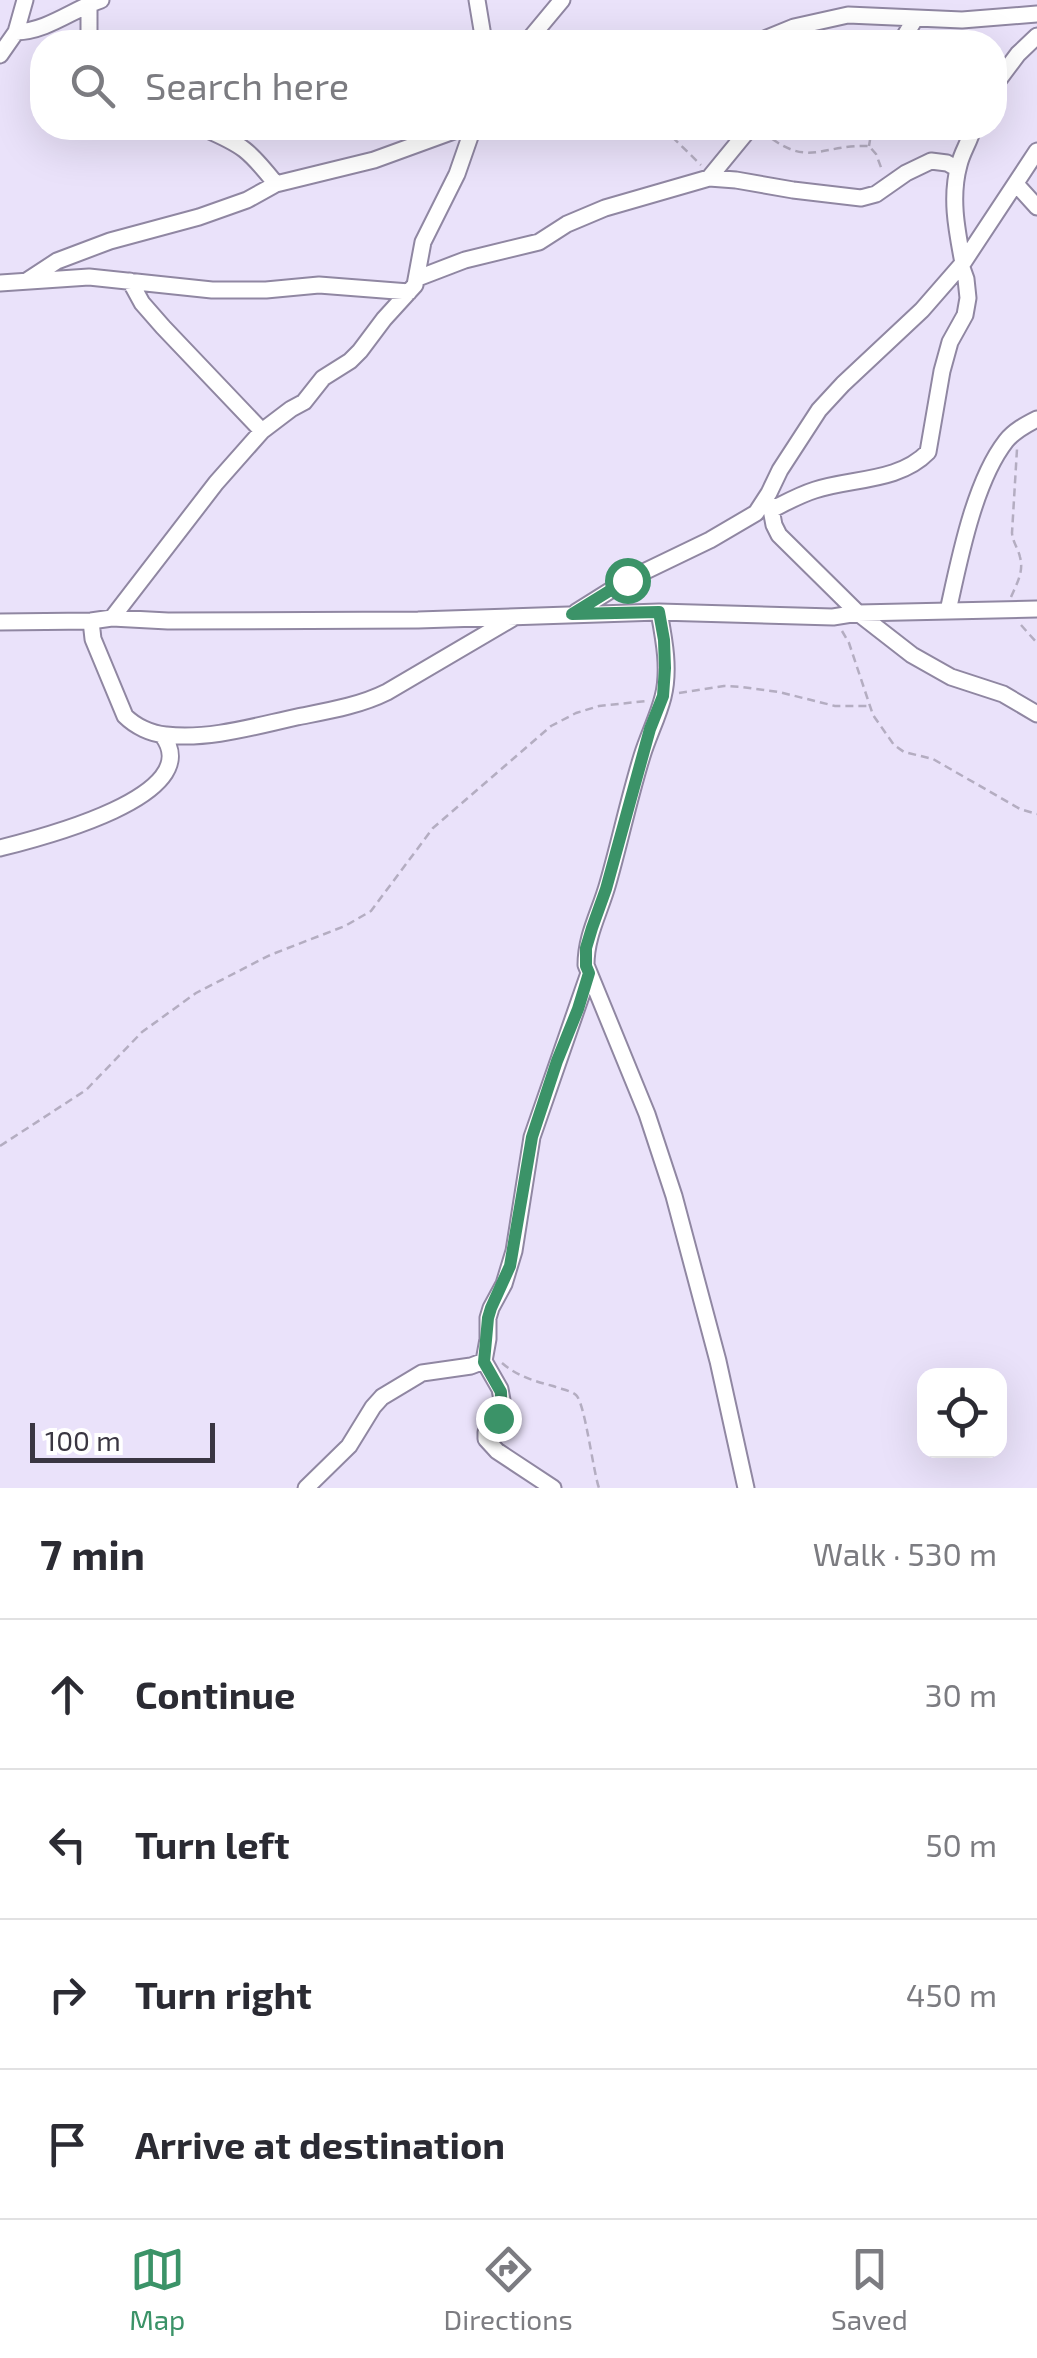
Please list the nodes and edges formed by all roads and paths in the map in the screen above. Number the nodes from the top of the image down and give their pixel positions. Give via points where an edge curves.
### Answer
1 (25, 0) edge
2 (476, 0) edge
3 (562, 0) edge
4 (978, 0) edge
5 (95, 2) edge
6 (1037, 14) edge
7 (915, 19) junction
8 (980, 19) junction
9 (30, 30) edge
10 (30, 30) edge
11 (90, 30) edge
12 (482, 30) edge
13 (536, 30) edge
14 (787, 30) edge
15 (908, 30) edge
16 (16, 32) junction
17 (1037, 36) edge
18 (0, 55) edge
19 (1007, 69) edge
20 (231, 140) edge
21 (429, 140) edge
22 (468, 140) edge
23 (674, 140) edge
24 (742, 140) edge
25 (772, 140) edge
26 (870, 140) edge
27 (969, 140) edge
28 (869, 146) junction
29 (1037, 151) edge
30 (958, 169) junction
31 (710, 177) junction
32 (276, 184) junction
33 (1016, 184) junction
34 (888, 186) junction
35 (1037, 208) edge
36 (962, 264) junction
37 (418, 278) junction
38 (28, 280) junction
39 (130, 281) junction
40 (0, 283) edge
41 (408, 292) junction
42 (1037, 418) edge
43 (1020, 428) junction
44 (262, 431) junction
45 (769, 493) junction
46 (770, 510) junction
47 (1037, 609) edge
48 (1013, 610) junction
49 (948, 611) junction
50 (659, 612) junction
51 (858, 613) junction
52 (572, 614) junction
53 (516, 616) junction
54 (832, 617) junction
55 (112, 618) junction
56 (91, 621) junction
57 (0, 622) edge
58 (1037, 642) edge
59 (663, 696) junction
60 (869, 706) junction
61 (1037, 714) edge
62 (162, 735) junction
63 (1037, 814) edge
64 (0, 848) edge
65 (589, 973) junction
66 (0, 1146) edge
67 (485, 1355) junction
68 (306, 1488) edge
69 (553, 1488) edge
70 (599, 1488) edge
71 (746, 1488) edge

1 - 16 street
2 - 12 street
3 - 13 street
4 - 8 street
5 - 9 street
5 - 11 street
6 - 8 street
7 - 8 street
7 - 14 street via 831,17
7 - 15 street
10 - 16 street
16 - 18 street
17 - 19 street
20 - 32 street
21 - 32 street
22 - 37 street via 423,242
23 - 31 path
24 - 31 street
25 - 28 path via 803,153
26 - 28 path
27 - 30 street
28 - 34 path
29 - 33 street
30 - 34 street via 930,160
30 - 36 street via 954,213
31 - 34 street via 861,198
31 - 37 street via 605,208 539,242
32 - 38 street via 224,209 80,252
33 - 35 street
33 - 36 street
36 - 45 street via 819,410
36 - 46 street via 965,315 942,371 928,452 895,472 816,489
37 - 41 street
38 - 39 street
38 - 40 street
39 - 41 street via 222,290 319,284
39 - 44 street via 163,328
41 - 44 street via 350,361
42 - 43 street
43 - 48 path via 1012,533 1022,571 1010,598
43 - 49 street via 986,479
44 - 55 street
45 - 46 street
45 - 52 street via 756,514
46 - 51 street via 780,535
47 - 48 street
48 - 49 street
48 - 58 path
49 - 51 street
50 - 52 street
50 - 54 street
50 - 59 street
51 - 54 street
51 - 61 street via 951,678 1003,694
52 - 53 street
53 - 55 street
53 - 62 street via 366,702 219,733
54 - 60 path via 849,642
55 - 56 street
56 - 57 street
56 - 62 street via 124,716
59 - 60 path via 724,686
59 - 65 street via 586,948
59 - 66 path via 599,706 551,726 432,828 371,911 196,994 142,1032 86,1090
60 - 63 path via 904,752 932,759
62 - 64 street via 170,760 151,788 103,815
65 - 67 street via 532,1137 514,1251 491,1308
65 - 71 street via 674,1196
67 - 68 street via 471,1366 422,1373 382,1397 349,1446
67 - 69 street via 502,1395 486,1439
67 - 70 path via 580,1399

